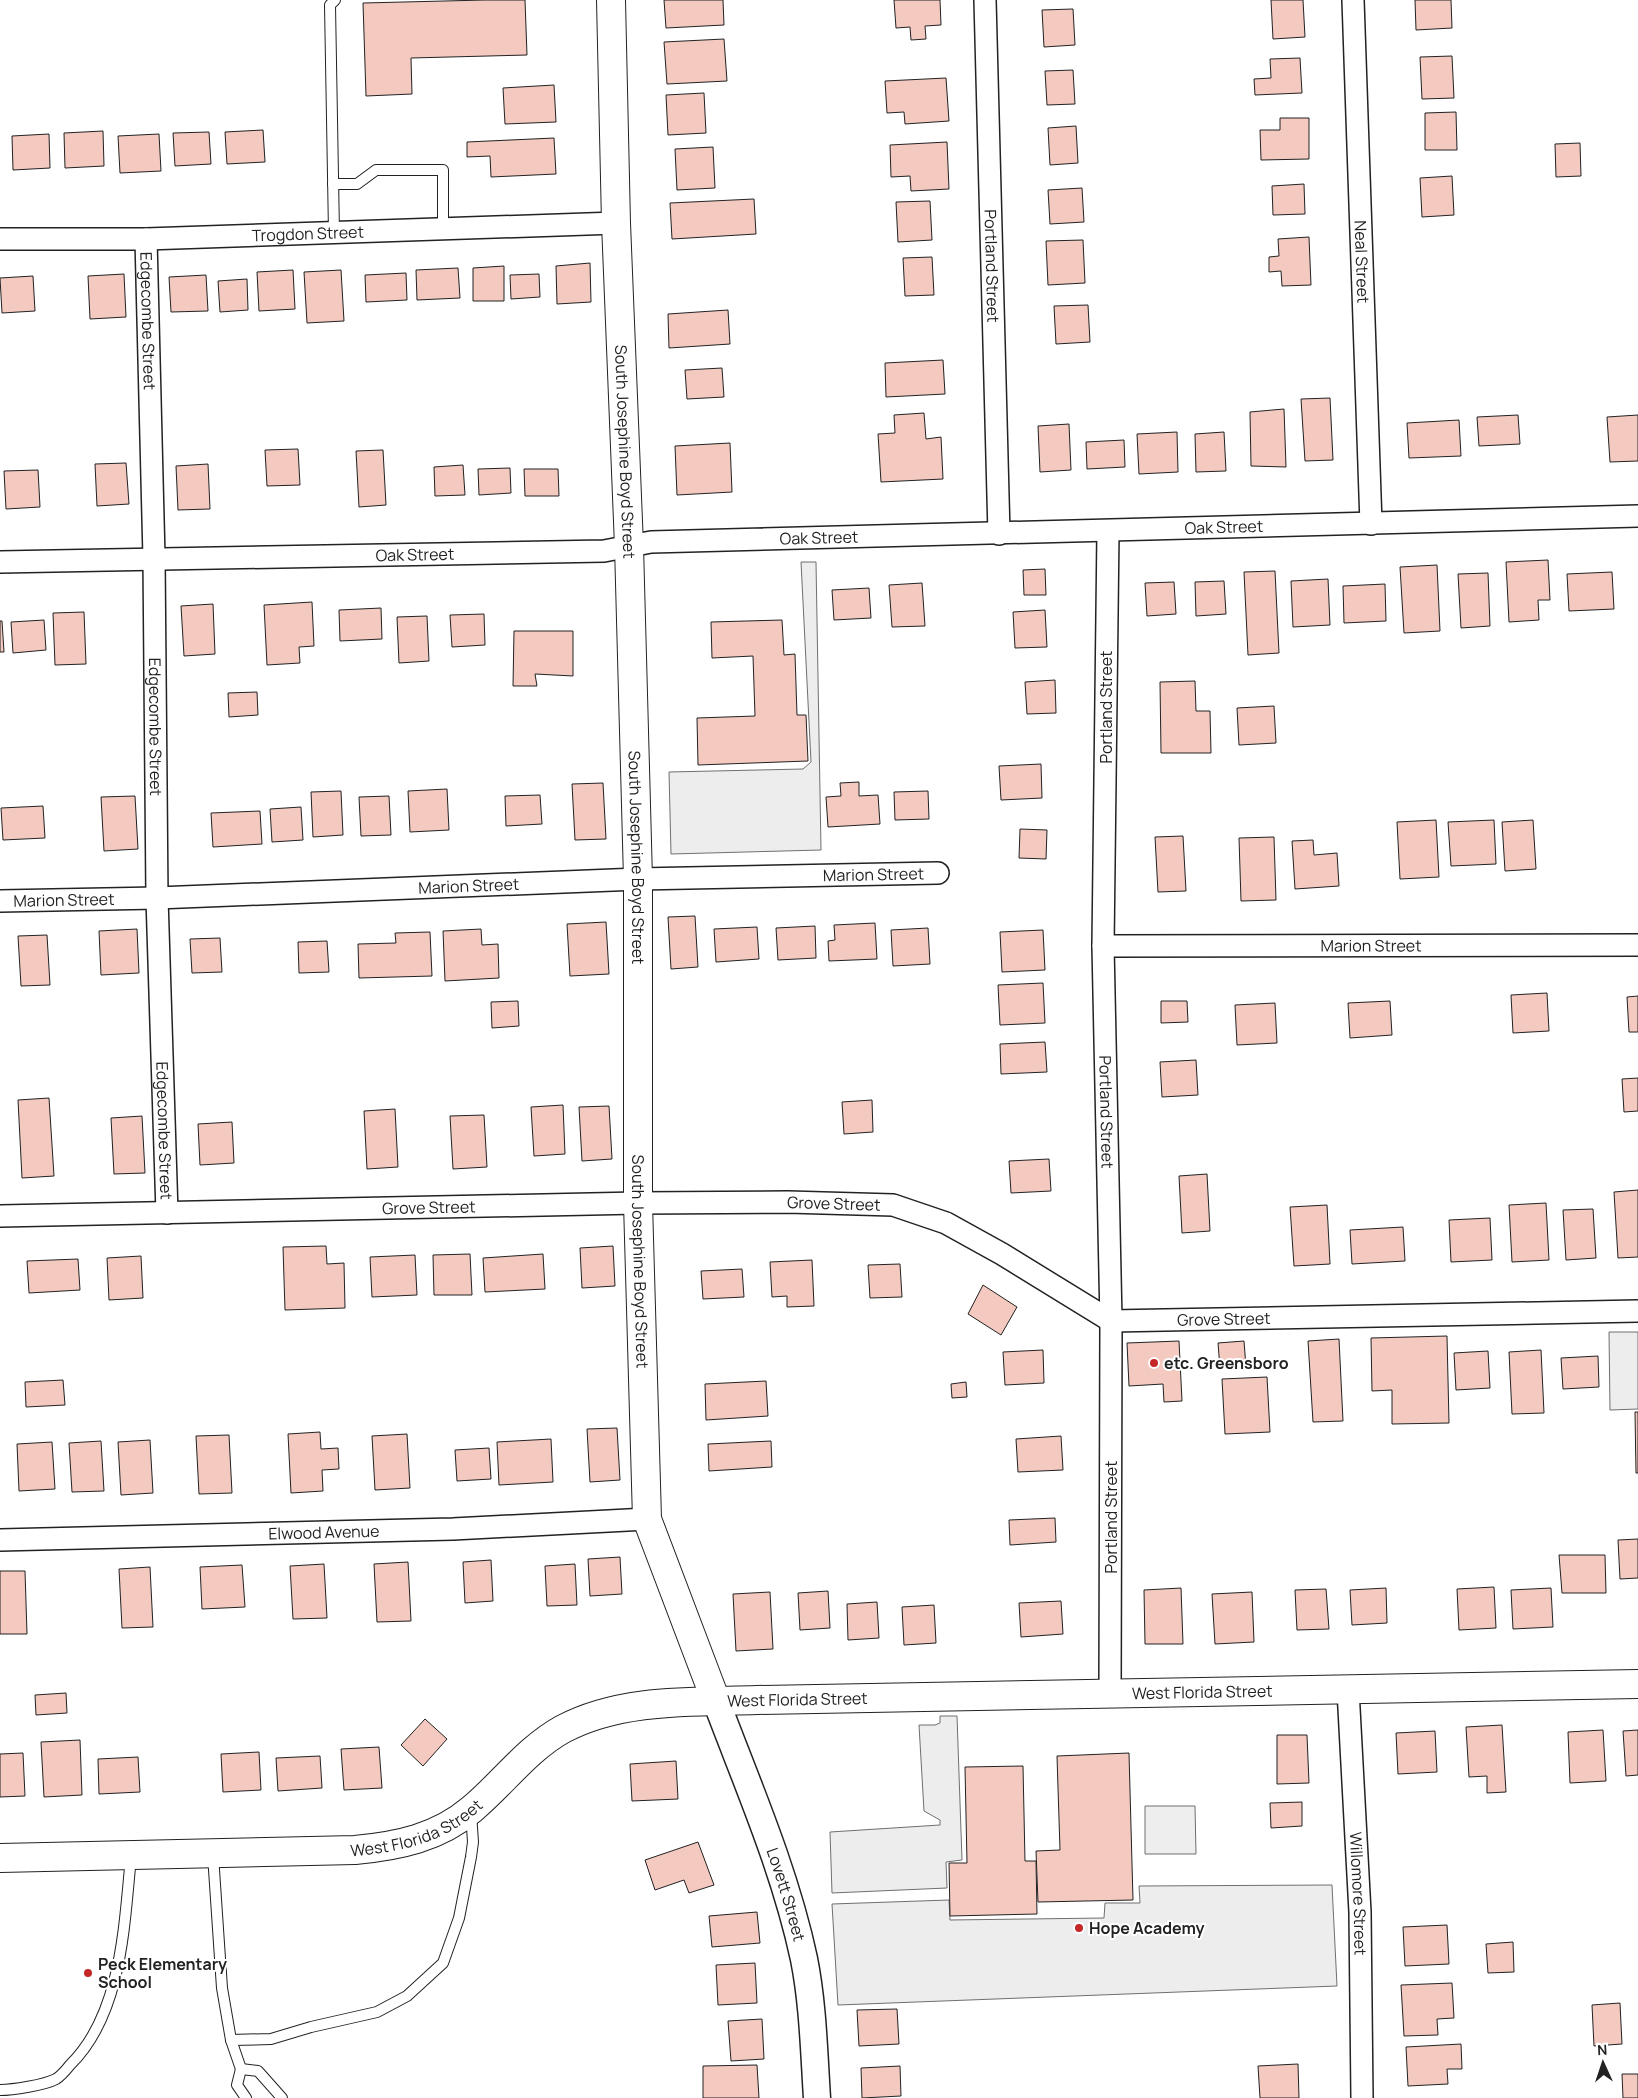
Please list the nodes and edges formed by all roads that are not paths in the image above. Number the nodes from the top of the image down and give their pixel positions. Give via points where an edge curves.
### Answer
1 (335, 0) edge
2 (611, 0) edge
3 (985, 0) edge
4 (1353, 0) edge
5 (333, 184) junction
6 (616, 223) junction
7 (443, 229) junction
8 (334, 233) junction
9 (0, 239) edge
10 (146, 240) junction
11 (1638, 516) edge
12 (1371, 524) junction
13 (1108, 530) junction
14 (999, 534) junction
15 (629, 546) junction
16 (154, 558) junction
17 (0, 562) edge
18 (938, 873) dead end
19 (638, 879) junction
20 (158, 898) junction
21 (0, 901) edge
22 (1638, 945) edge
23 (1103, 946) junction
24 (638, 1203) junction
25 (167, 1213) junction
26 (0, 1216) edge
27 (1638, 1310) edge
28 (1111, 1321) junction
29 (647, 1519) junction
30 (0, 1540) edge
31 (1638, 1684) edge
32 (1348, 1690) junction
33 (1110, 1693) junction
34 (716, 1701) junction
35 (471, 1810) junction
36 (213, 1854) junction
37 (131, 1856) junction
38 (0, 1858) edge
39 (231, 2040) junction
40 (242, 2069) junction
41 (0, 2090) edge
42 (244, 2097) edge
43 (282, 2098) edge
44 (817, 2098) edge
45 (1362, 2098) edge

1 - 5 lane via 330,5
2 - 6 main road, South Josephine Boyd Street
3 - 14 street, Portland Street
4 - 12 street, Neal Street
5 - 7 lane via 357,184 376,170 443,170
5 - 8 lane
6 - 7 street, Trogdon Street
6 - 15 main road, South Josephine Boyd Street
7 - 8 street, Trogdon Street
8 - 10 street, Trogdon Street
9 - 10 street, Trogdon Street
10 - 16 street, Edgecombe Street
11 - 12 street, Oak Street
12 - 13 street, Oak Street
13 - 14 street, Oak Street
13 - 23 street, Portland Street
14 - 15 street, Oak Street via 651,542
15 - 16 street, Oak Street via 604,551
15 - 19 main road, South Josephine Boyd Street
16 - 17 street, Oak Street
16 - 20 street, Edgecombe Street
18 - 19 street, Marion Street
19 - 20 street, Marion Street
19 - 24 main road, South Josephine Boyd Street
20 - 21 street, Marion Street
20 - 25 street, Edgecombe Street
22 - 23 street, Marion Street
23 - 28 street, Portland Street
24 - 25 street, Grove Street
24 - 28 street, Grove Street via 893,1205 946,1223
24 - 29 main road, South Josephine Boyd Street
25 - 26 street, Grove Street
27 - 28 street, Grove Street
28 - 33 street, Portland Street
29 - 30 street, Elwood Avenue via 453,1529
29 - 34 main road, South Josephine Boyd Street
31 - 32 main road, West Florida Street
32 - 33 main road, West Florida Street
32 - 45 street, Willomore Street via 1360,1912
33 - 34 main road, West Florida Street
34 - 35 main road, West Florida Street via 632,1707 601,1714 563,1729 529,1754
34 - 44 street, Lovett Street via 794,1915 812,2010
35 - 36 main road, West Florida Street via 431,1834 407,1843 356,1850
35 - 39 lane via 471,1857 459,1918 443,1963 407,1996 376,2012 271,2039
36 - 37 main road, West Florida Street
36 - 39 lane via 222,1988
37 - 38 main road, West Florida Street
37 - 41 lane via 121,1950 109,1998 84,2051 56,2079 13,2090
39 - 40 lane
40 - 42 lane via 237,2086
40 - 43 lane via 258,2071

